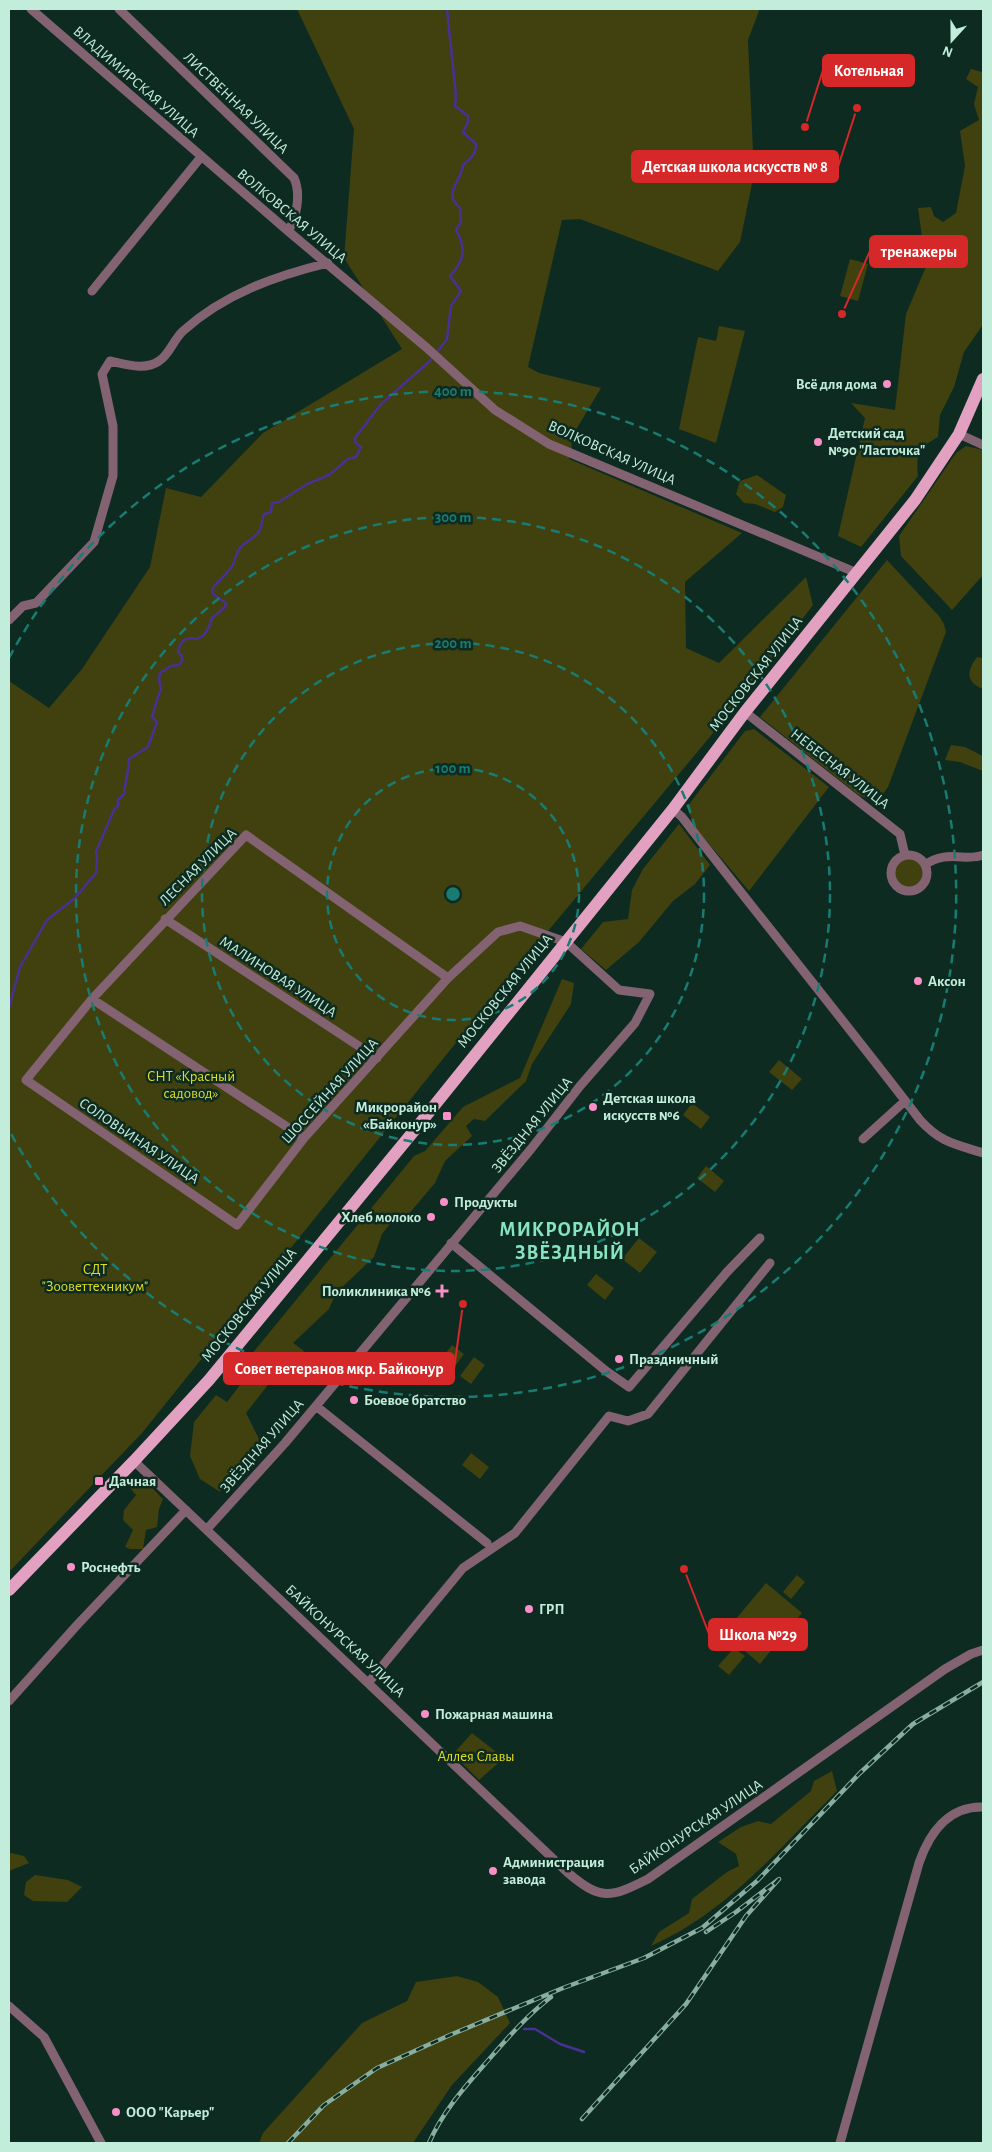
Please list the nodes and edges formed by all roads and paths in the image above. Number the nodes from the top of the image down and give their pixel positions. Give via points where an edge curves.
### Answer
1 (30, 9) edge
2 (119, 9) edge
3 (201, 157) junction
4 (288, 231) junction
5 (328, 263) junction
6 (92, 291) dead end
7 (983, 379) edge
8 (959, 434) junction
9 (983, 444) edge
10 (857, 573) junction
11 (9, 620) edge
12 (745, 712) junction
13 (673, 809) junction
14 (905, 855) junction
15 (983, 855) edge
16 (926, 865) junction
17 (165, 919) junction
18 (566, 942) junction
19 (448, 978) junction
20 (92, 999) junction
21 (377, 1058) junction
22 (26, 1080) joint
23 (905, 1101) junction
24 (304, 1138) junction
25 (863, 1139) dead end
26 (983, 1153) edge
27 (237, 1225) joint
28 (760, 1238) dead end
29 (451, 1243) junction
30 (770, 1263) dead end
31 (316, 1406) junction
32 (134, 1461) junction
33 (186, 1510) junction
34 (207, 1530) junction
35 (487, 1543) dead end
36 (9, 1590) edge
37 (983, 1650) edge
38 (369, 1682) junction
39 (9, 1701) edge
40 (983, 1808) edge
41 (9, 2006) edge
42 (101, 2143) edge
43 (840, 2143) edge

1 - 3 street, ВЛАДИМИРСКАЯ УЛИЦА
2 - 4 street, ЛИСТВЕННАЯ УЛИЦА via 294,178 298,186 294,222
3 - 4 street, ВОЛКОВСКАЯ УЛИЦА
3 - 6 street
4 - 5 street, ВОЛКОВСКАЯ УЛИЦА
5 - 10 street, ВОЛКОВСКАЯ УЛИЦА via 495,410 549,444
5 - 11 street via 255,284 212,308 181,332 160,361 146,367 110,362 102,374 113,426 112,476 94,542 36,603 23,606
7 - 8 main road, МОСКОВСКАЯ УЛИЦА
8 - 9 street
8 - 10 main road, МОСКОВСКАЯ УЛИЦА via 915,500
10 - 12 main road, МОСКОВСКАЯ УЛИЦА
12 - 13 main road, МОСКОВСКАЯ УЛИЦА
12 - 14 street, НЕБЕСНАЯ УЛИЦА via 900,834
13 - 18 main road, МОСКОВСКАЯ УЛИЦА
13 - 23 street via 813,981
14 - 16 street via 919,858
14 - 16 street via 891,868 893,882 899,889 913,891 921,887 927,879
15 - 16 street via 952,856 932,860
17 - 19 street, ЛЕСНАЯ УЛИЦА via 246,835
17 - 20 street, ЛЕСНАЯ УЛИЦА
17 - 21 street, МАЛИНОВАЯ УЛИЦА
18 - 19 street, ШОССЕЙНАЯ УЛИЦА via 520,926 498,932
18 - 29 street, ЗВЁЗДНАЯ УЛИЦА via 619,990 650,994 635,1023
18 - 32 main road, МОСКОВСКАЯ УЛИЦА via 209,1380
19 - 21 street, ШОССЕЙНАЯ УЛИЦА
20 - 22 street, ЛЕСНАЯ УЛИЦА
20 - 24 street
21 - 24 street, ШОССЕЙНАЯ УЛИЦА
22 - 27 street, СОЛОВЬИНАЯ УЛИЦА
23 - 25 street
23 - 26 street via 933,1134
24 - 27 street, ШОССЕЙНАЯ УЛИЦА
28 - 29 street via 629,1387
29 - 31 street, ЗВЁЗДНАЯ УЛИЦА
30 - 38 street via 648,1414 628,1421 609,1416 515,1533 463,1568
31 - 34 street, ЗВЁЗДНАЯ УЛИЦА
31 - 35 street
32 - 33 street, БАЙКОНУРСКАЯ УЛИЦА
32 - 36 main road, МОСКОВСКАЯ УЛИЦА
33 - 34 street, БАЙКОНУРСКАЯ УЛИЦА
33 - 39 street
34 - 38 street, БАЙКОНУРСКАЯ УЛИЦА
37 - 38 street, БАЙКОНУРСКАЯ УЛИЦА via 945,1669 648,1879 620,1893 606,1895 585,1888 567,1872
40 - 43 street via 953,1814 927,1841
41 - 42 street via 44,2037

